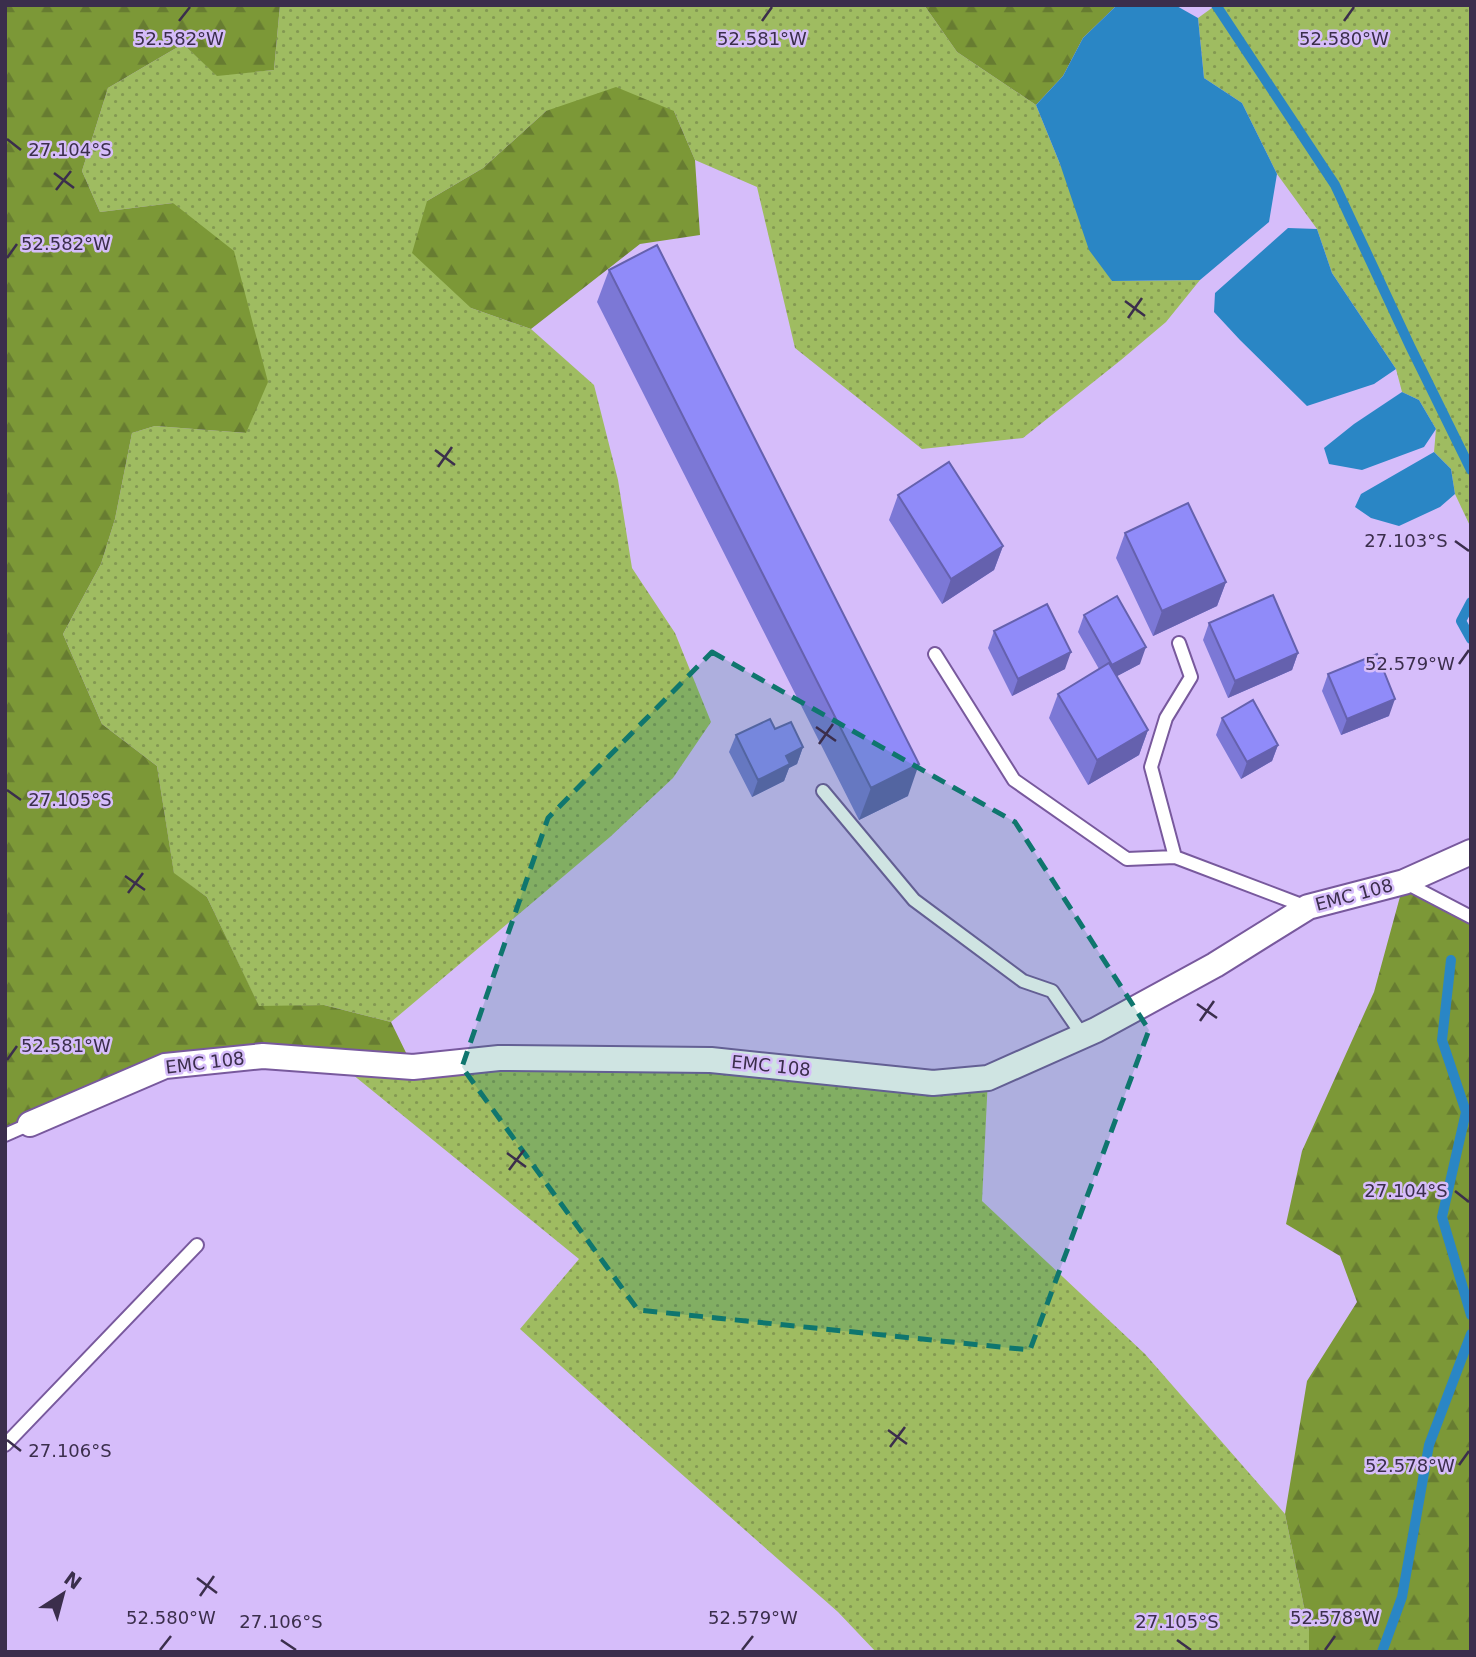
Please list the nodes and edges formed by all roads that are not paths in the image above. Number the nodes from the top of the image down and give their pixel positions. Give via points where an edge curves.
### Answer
1 (1179, 643) dead end
2 (935, 654) dead end
3 (823, 791) dead end
4 (1471, 852) edge
5 (1175, 857) junction
6 (1404, 882) junction
7 (1308, 907) junction
8 (1471, 917) edge
9 (1083, 1035) junction
10 (30, 1124) joint
11 (5, 1135) edge
12 (197, 1245) dead end
13 (5, 1445) edge

1 - 5 lane via 1191,677 1166,718 1151,767
2 - 5 lane via 1014,780 1127,859
3 - 9 lane via 914,900 1023,981 1052,991
4 - 6 street, EMC 108
5 - 7 lane
6 - 7 street, EMC 108
6 - 8 lane
7 - 9 street, EMC 108 via 1215,965
9 - 10 street, EMC 108 via 988,1078 933,1083 711,1060 499,1058 413,1067 263,1056 164,1066
10 - 11 lane
12 - 13 lane

